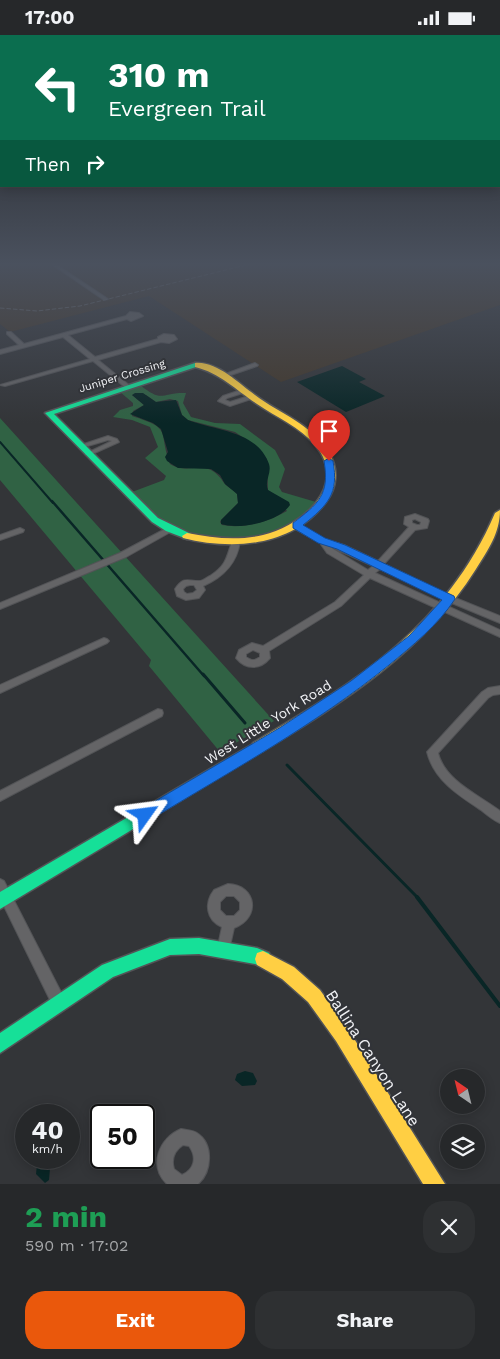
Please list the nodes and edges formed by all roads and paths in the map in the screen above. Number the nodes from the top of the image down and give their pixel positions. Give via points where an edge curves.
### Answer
1 (128, 317) dead end
2 (9, 333) dead end
3 (64, 335) junction
4 (161, 340) dead end
5 (23, 346) junction
6 (0, 352) edge
7 (94, 359) junction
8 (256, 365) dead end
9 (222, 376) junction
10 (1, 387) edge
11 (128, 387) junction
12 (500, 513) edge
13 (296, 526) junction
14 (413, 527) dead end
15 (20, 530) dead end
16 (170, 530) junction
17 (0, 538) edge
18 (236, 541) junction
19 (321, 541) junction
20 (378, 565) junction
21 (369, 574) junction
22 (199, 585) dead end
23 (446, 603) junction
24 (0, 606) edge
25 (498, 619) edge
26 (489, 630) junction
27 (500, 634) edge
28 (104, 641) dead end
29 (263, 650) dead end
30 (0, 689) edge
31 (499, 690) edge
32 (158, 713) dead end
33 (0, 795) edge
34 (500, 818) edge
35 (0, 885) edge
36 (3, 899) edge
37 (229, 922) dead end
38 (223, 950) junction
39 (59, 1003) junction
40 (0, 1043) edge
41 (436, 1184) edge

1 - 3 street
2 - 5 street
3 - 5 street
3 - 7 street
4 - 7 street
5 - 6 street
7 - 10 street
7 - 11 street
8 - 9 street
9 - 11 street, Juniper Crossing via 203,365
9 - 13 street via 310,437 329,461 332,479 326,496
11 - 16 street, Juniper Crossing via 49,413 155,520
12 - 23 street, West Little York Road via 484,550
13 - 18 street via 264,537
13 - 19 street
14 - 20 street
15 - 17 street
16 - 18 street via 201,539
16 - 24 street via 123,555
18 - 22 street via 228,565
19 - 20 street
19 - 21 street via 330,551
20 - 21 street
20 - 23 street
21 - 23 street
21 - 29 street via 335,605
23 - 25 street
23 - 26 street
23 - 36 street, West Little York Road via 399,651 325,706
25 - 26 street
26 - 27 street
28 - 30 street
31 - 34 street via 485,695 432,752 441,773
32 - 33 street
35 - 36 street
36 - 39 street
37 - 38 street
38 - 39 street, Ballina Canyon Lane via 199,946 170,947 108,971
38 - 41 street, Ballina Canyon Lane via 256,956 288,973 314,996
39 - 40 street, Ballina Canyon Lane

